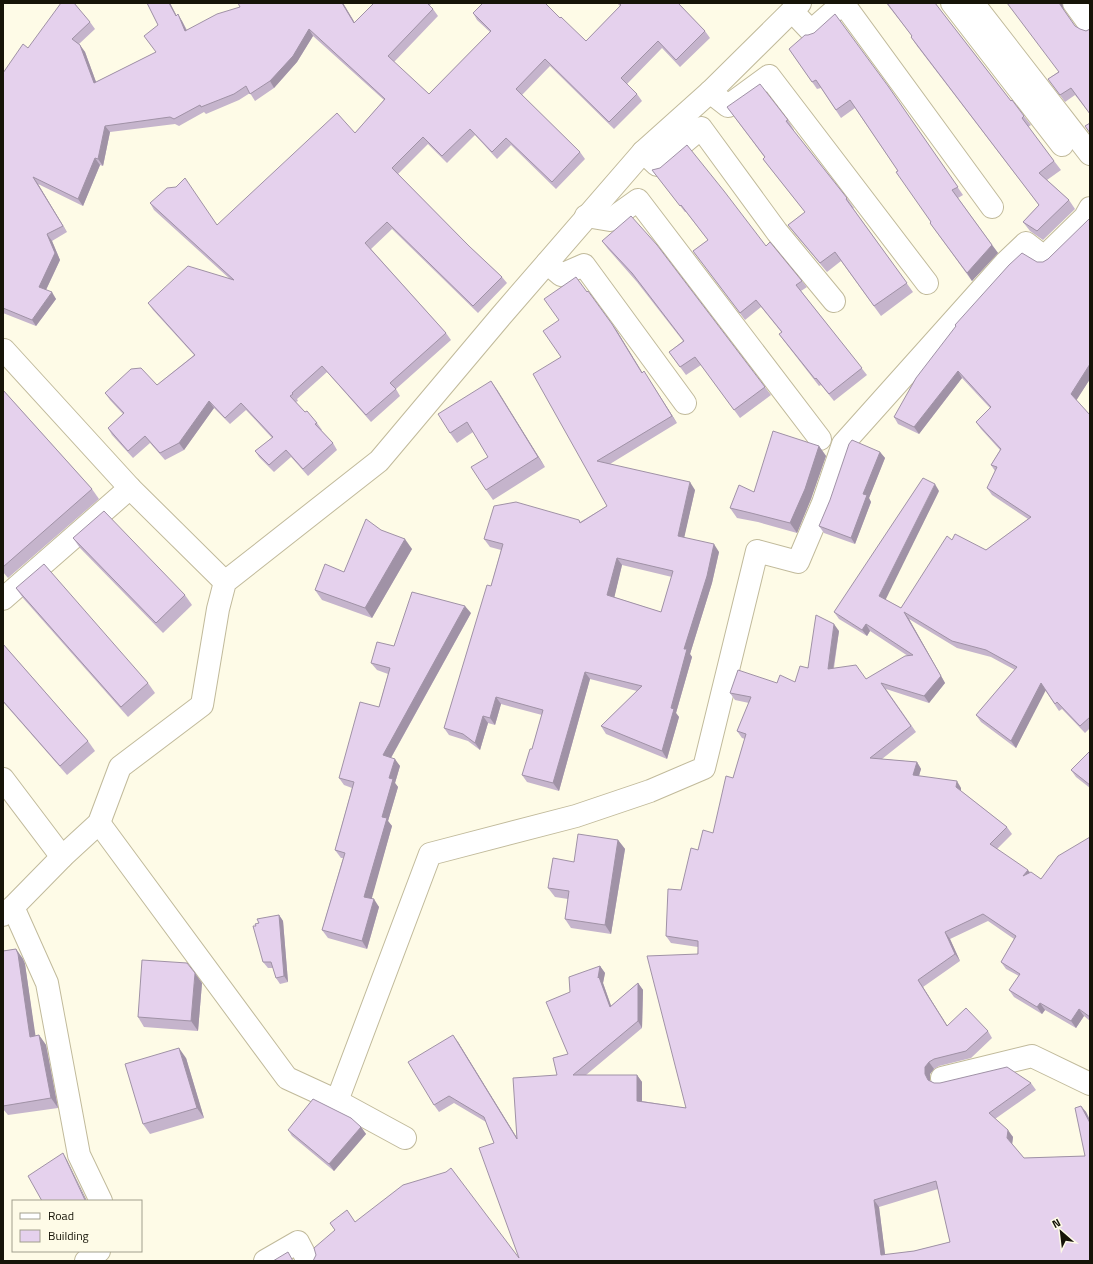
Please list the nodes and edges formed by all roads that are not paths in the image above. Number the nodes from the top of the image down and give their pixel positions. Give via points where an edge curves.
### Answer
1 (952, 3) edge
2 (973, 3) edge
3 (1074, 3) edge
4 (796, 7) edge
5 (1090, 24) edge
6 (710, 92) junction
7 (1062, 145) dead end
8 (643, 152) junction
9 (1090, 154) edge
10 (992, 207) dead end
11 (1090, 208) edge
12 (586, 216) junction
13 (547, 263) junction
14 (927, 283) dead end
15 (834, 302) dead end
16 (3, 351) edge
17 (685, 404) dead end
18 (820, 439) dead end
19 (130, 488) junction
20 (225, 582) junction
21 (3, 599) edge
22 (3, 779) edge
23 (99, 824) junction
24 (62, 857) junction
25 (8, 911) edge
26 (942, 1078) dead end
27 (1090, 1084) edge
28 (337, 1101) junction
29 (405, 1138) dead end
30 (101, 1200) edge
31 (98, 1252) edge
32 (86, 1261) edge
33 (265, 1261) edge
34 (308, 1261) edge

1 - 7 street
2 - 9 street
3 - 5 street
4 - 6 street
4 - 10 street via 811,31 842,4
6 - 8 street
6 - 14 street via 728,106 769,76
8 - 12 street
8 - 15 street via 657,165 701,128 777,232
11 - 28 street via 1085,217 1044,257 1026,243 1005,263 843,444 798,562 757,551 704,768 650,791 576,816 430,854
12 - 13 street
12 - 18 street via 610,220 638,200
13 - 17 street via 561,275 584,265
13 - 20 street via 379,461
16 - 19 street
19 - 20 street
19 - 21 street
20 - 23 street via 202,705 120,767
22 - 24 street
23 - 24 street
23 - 28 street via 287,1078
24 - 25 street
25 - 30 street via 47,983 79,1155
26 - 27 street via 1032,1056
28 - 29 street
31 - 32 street
33 - 34 street via 298,1242

